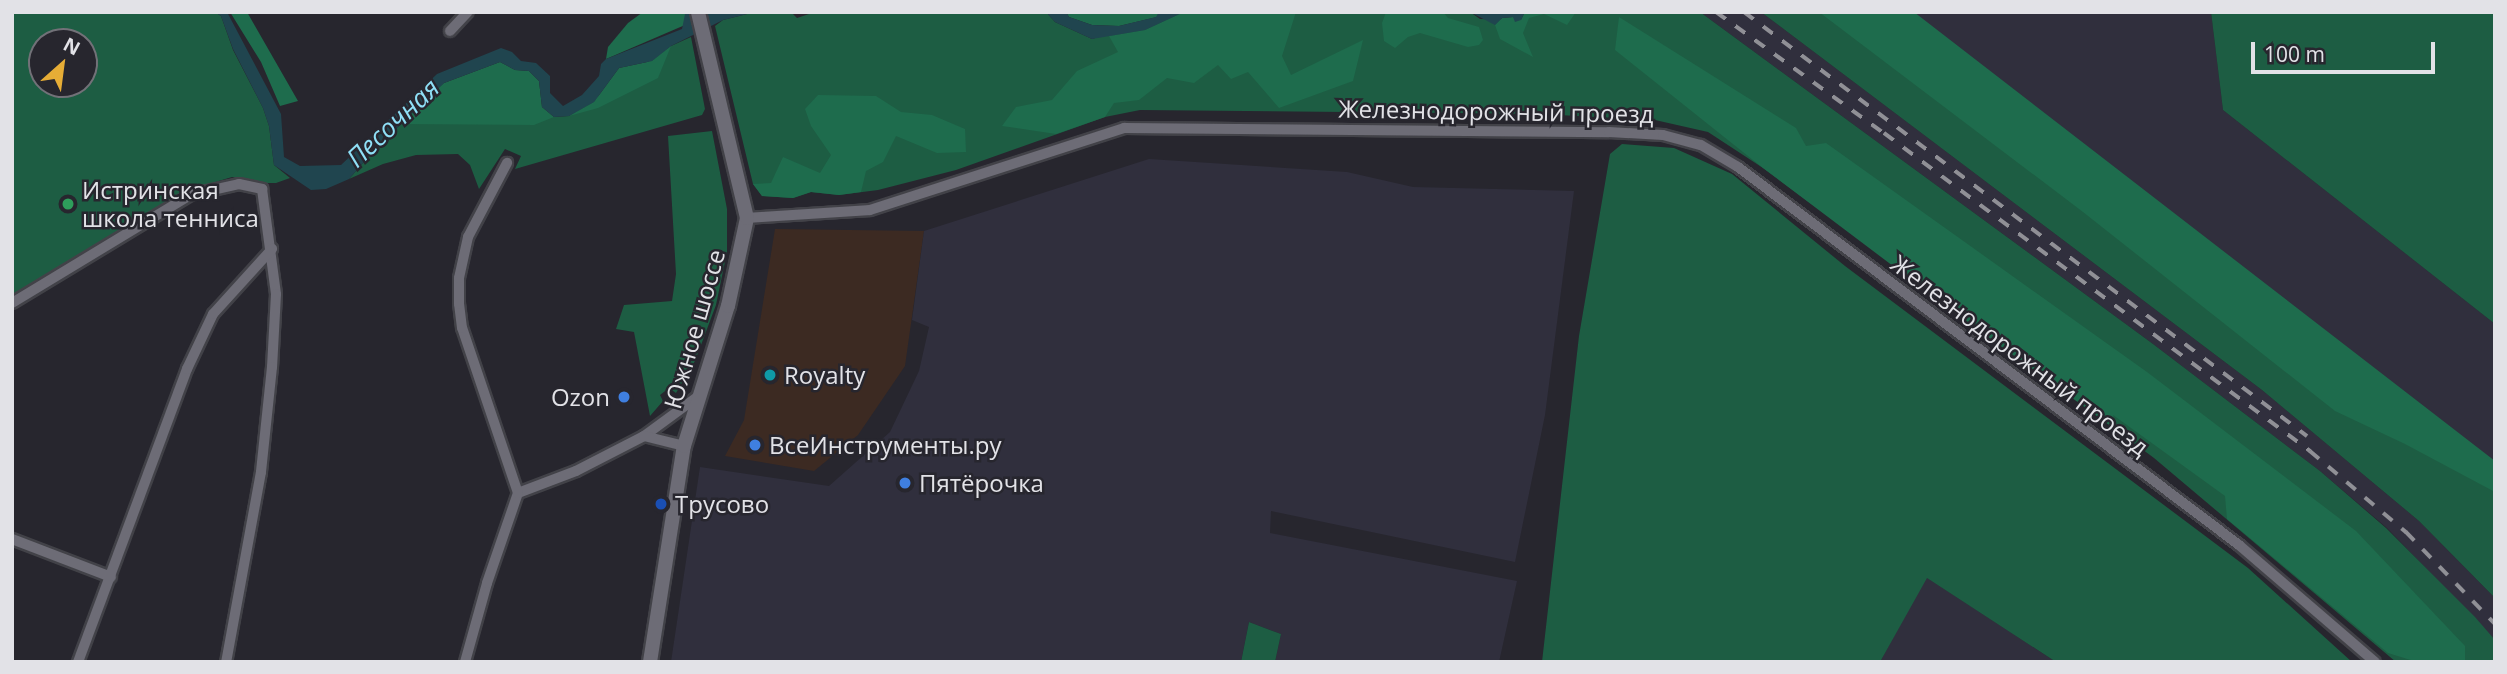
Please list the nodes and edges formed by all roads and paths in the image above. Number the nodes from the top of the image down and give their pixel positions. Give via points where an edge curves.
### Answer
1 (468, 12) edge
2 (698, 12) edge
3 (450, 31) dead end
4 (507, 163) dead end
5 (747, 218) junction
6 (272, 249) junction
7 (12, 303) edge
8 (700, 395) junction
9 (644, 436) junction
10 (684, 446) junction
11 (518, 493) junction
12 (12, 539) edge
13 (111, 577) junction
14 (78, 662) edge
15 (226, 662) edge
16 (465, 662) edge
17 (650, 662) edge
18 (2375, 662) edge

1 - 3 street
2 - 5 main road, Южное шоссе
4 - 11 street via 468,237 459,304 462,328
5 - 8 main road, Южное шоссе via 728,306
5 - 18 street, Железнодорожный проезд via 870,210 1124,128 1582,132 1663,135 1688,141 1738,167 2239,545
6 - 7 street via 262,189 239,184 216,187 190,195
6 - 13 street via 214,314 187,369
6 - 15 street via 276,294 261,472
8 - 9 street
8 - 10 main road, Южное шоссе
9 - 10 street
9 - 11 street via 576,471
10 - 17 main road, Южное шоссе
11 - 16 street
12 - 13 street
13 - 14 street

